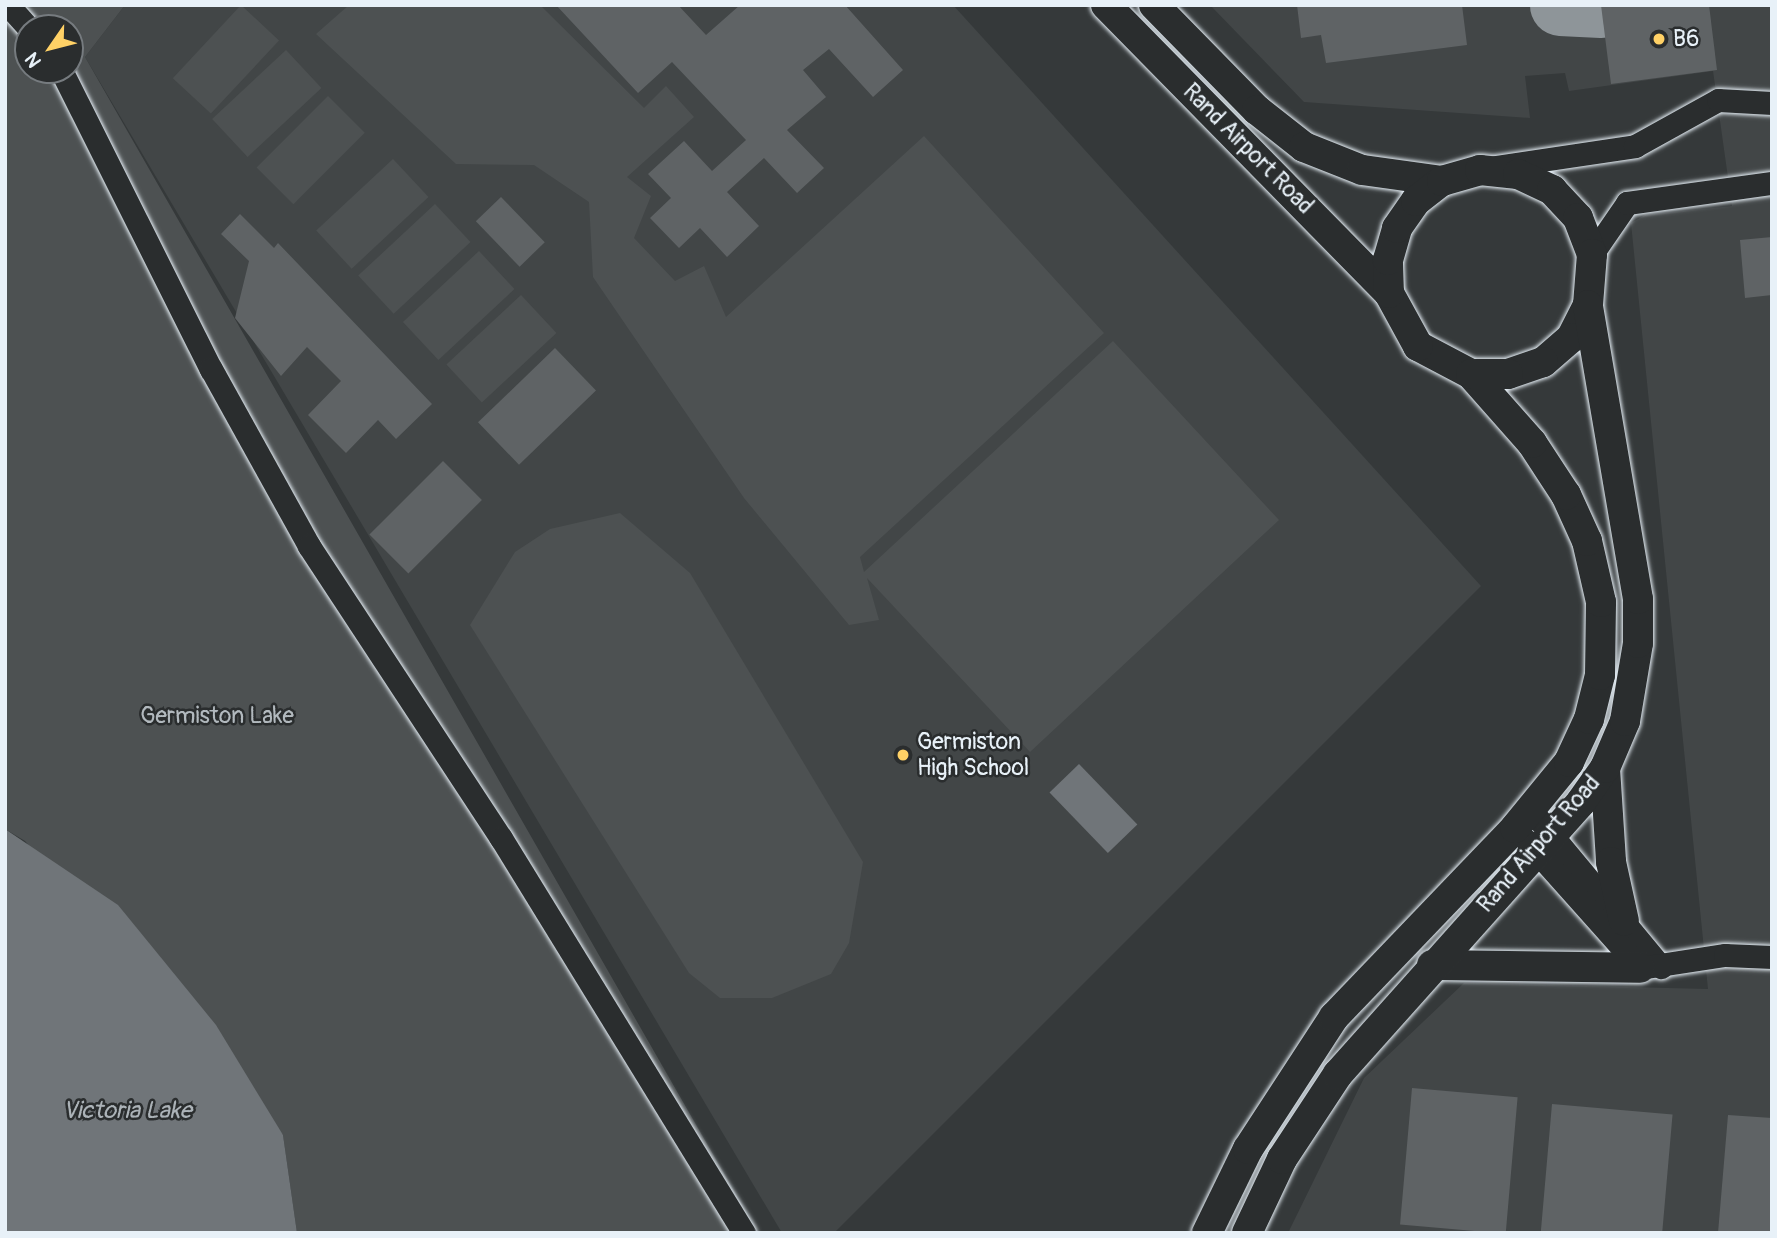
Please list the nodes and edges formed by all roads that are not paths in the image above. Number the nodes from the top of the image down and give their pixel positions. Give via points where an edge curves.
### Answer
1 (1106, 5) edge
2 (1154, 5) edge
3 (68, 84) edge
4 (1772, 103) edge
5 (1480, 170) junction
6 (1442, 181) junction
7 (1772, 183) edge
8 (1592, 254) junction
9 (1389, 293) junction
10 (1588, 305) junction
11 (1471, 374) junction
12 (1605, 768) junction
13 (1523, 819) junction
14 (1546, 844) junction
15 (1624, 921) junction
16 (1772, 957) edge
17 (1432, 965) junction
18 (1651, 967) junction
19 (744, 1233) edge
20 (1207, 1233) edge
21 (1247, 1233) edge

1 - 9 street, Rand Airport Road
2 - 6 street, Rand Airport Road via 1257,110 1304,146 1362,170
3 - 19 street via 211,369 309,546 501,838
4 - 5 street via 1718,100 1635,146
5 - 6 street, Rand Airport Road
5 - 8 street, Rand Airport Road via 1518,174 1552,190 1578,218
6 - 9 street, Rand Airport Road via 1416,201 1397,228 1388,260
7 - 8 street via 1627,203
8 - 10 street, Rand Airport Road
9 - 11 street, Rand Airport Road via 1418,346
10 - 11 street, Rand Airport Road via 1571,338 1543,362 1508,374
10 - 12 street, Rand Airport Road via 1638,599 1633,687
11 - 13 street, Rand Airport Road via 1532,443 1566,495 1587,541 1601,602 1600,675 1589,719 1569,762
12 - 14 street, Rand Airport Road
12 - 15 street via 1611,862
13 - 14 street
13 - 20 street, Rand Airport Road via 1334,1017 1248,1149
14 - 15 street
14 - 17 street, Rand Airport Road
14 - 18 street
15 - 18 street
16 - 18 street via 1725,955
17 - 18 street
17 - 21 street, Rand Airport Road via 1338,1074 1282,1159

